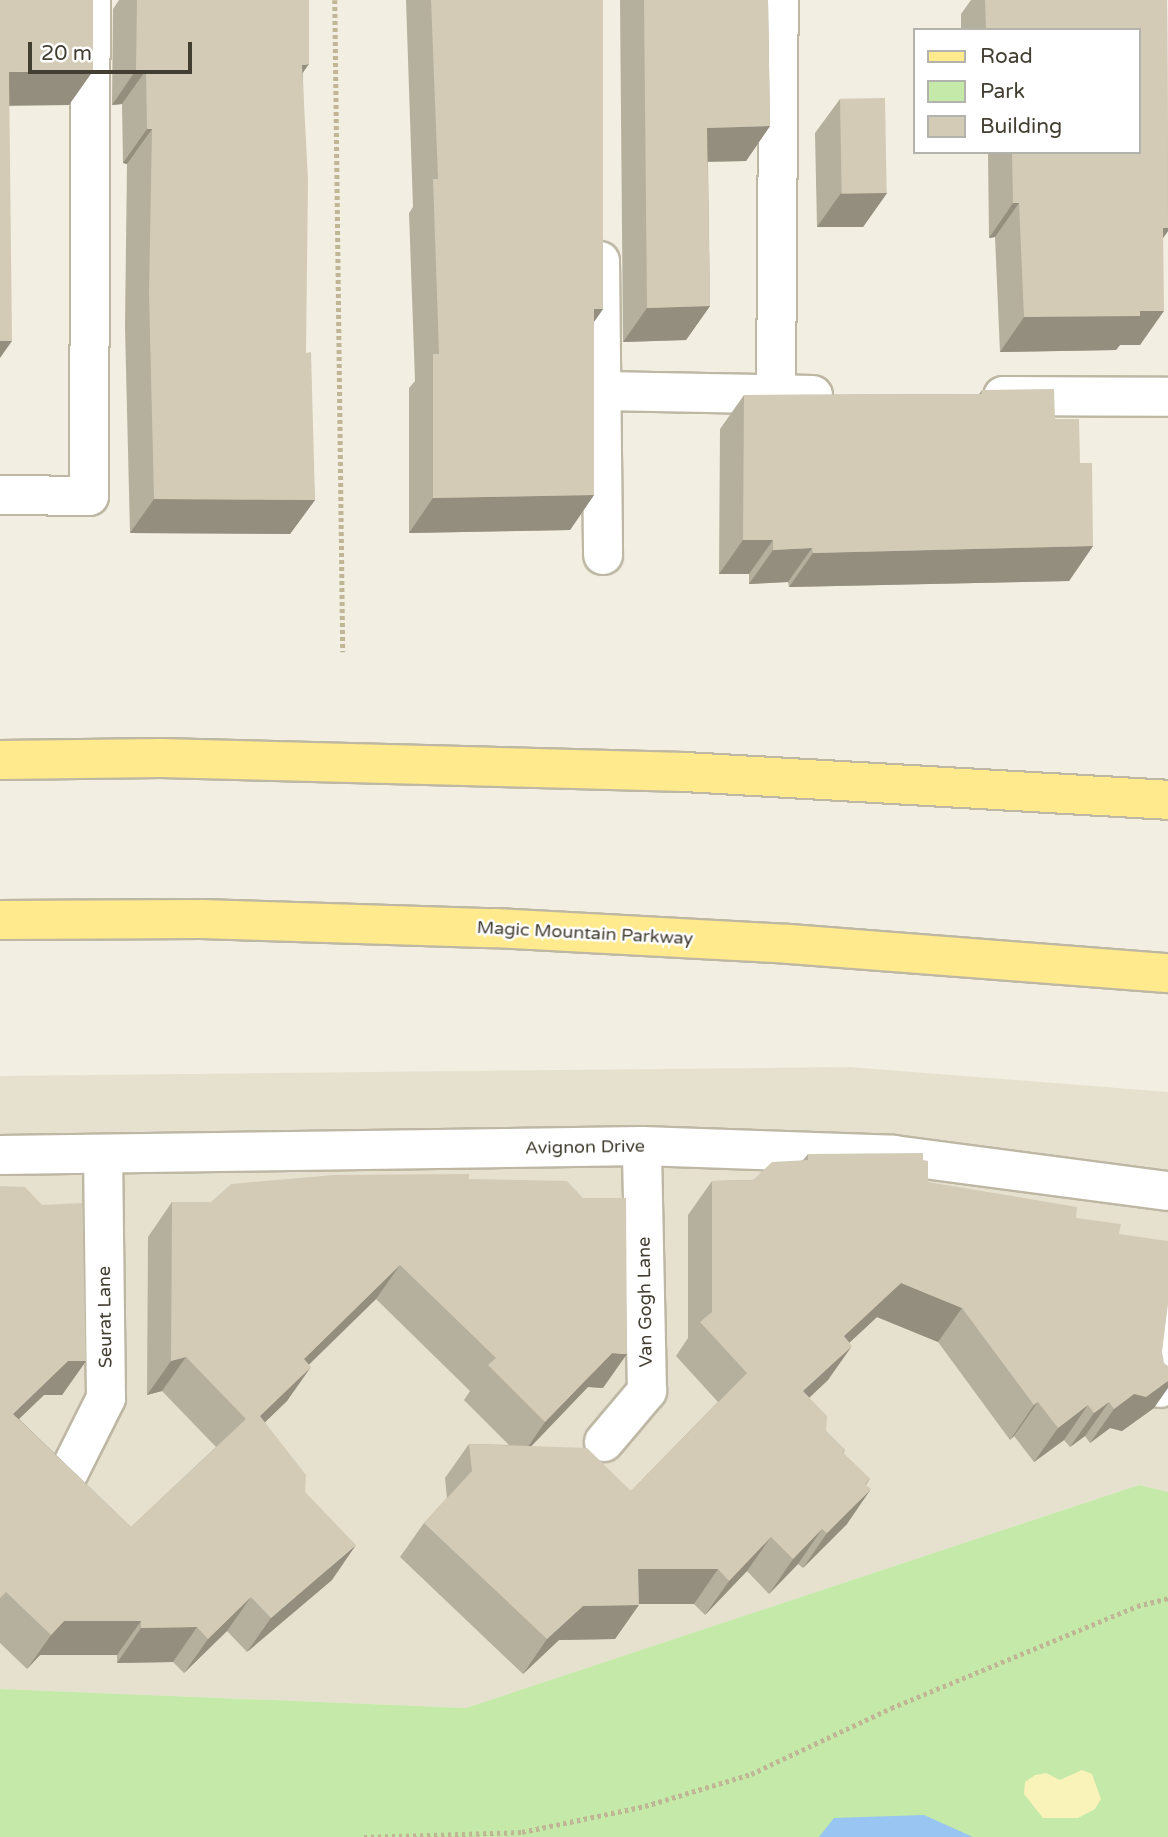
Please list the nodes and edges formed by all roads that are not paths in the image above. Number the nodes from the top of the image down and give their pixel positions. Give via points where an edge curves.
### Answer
1 (91, 0) edge
2 (779, 0) edge
3 (600, 224) edge
4 (602, 391) junction
5 (776, 395) junction
6 (844, 395) edge
7 (965, 396) edge
8 (1168, 397) edge
9 (0, 495) edge
10 (603, 555) dead end
11 (0, 760) edge
12 (1168, 800) edge
13 (0, 920) edge
14 (1168, 973) edge
15 (642, 1146) junction
16 (103, 1154) junction
17 (0, 1155) edge
18 (1168, 1191) edge
19 (1168, 1321) edge
20 (1160, 1388) edge
21 (604, 1441) dead end
22 (69, 1472) edge

1 - 9 lane via 89,496
2 - 5 lane
3 - 4 lane
4 - 5 lane
4 - 10 lane
5 - 6 lane
7 - 8 lane
11 - 12 main road via 161,758 685,772
13 - 14 main road, Magic Mountain Parkway via 201,919 495,928 789,944
15 - 16 lane, Avignon Drive
15 - 18 lane, Avignon Drive via 894,1155
15 - 21 lane, Van Gogh Lane via 647,1391
16 - 17 lane, Avignon Drive
16 - 22 lane, Seurat Lane via 106,1398
19 - 20 lane

